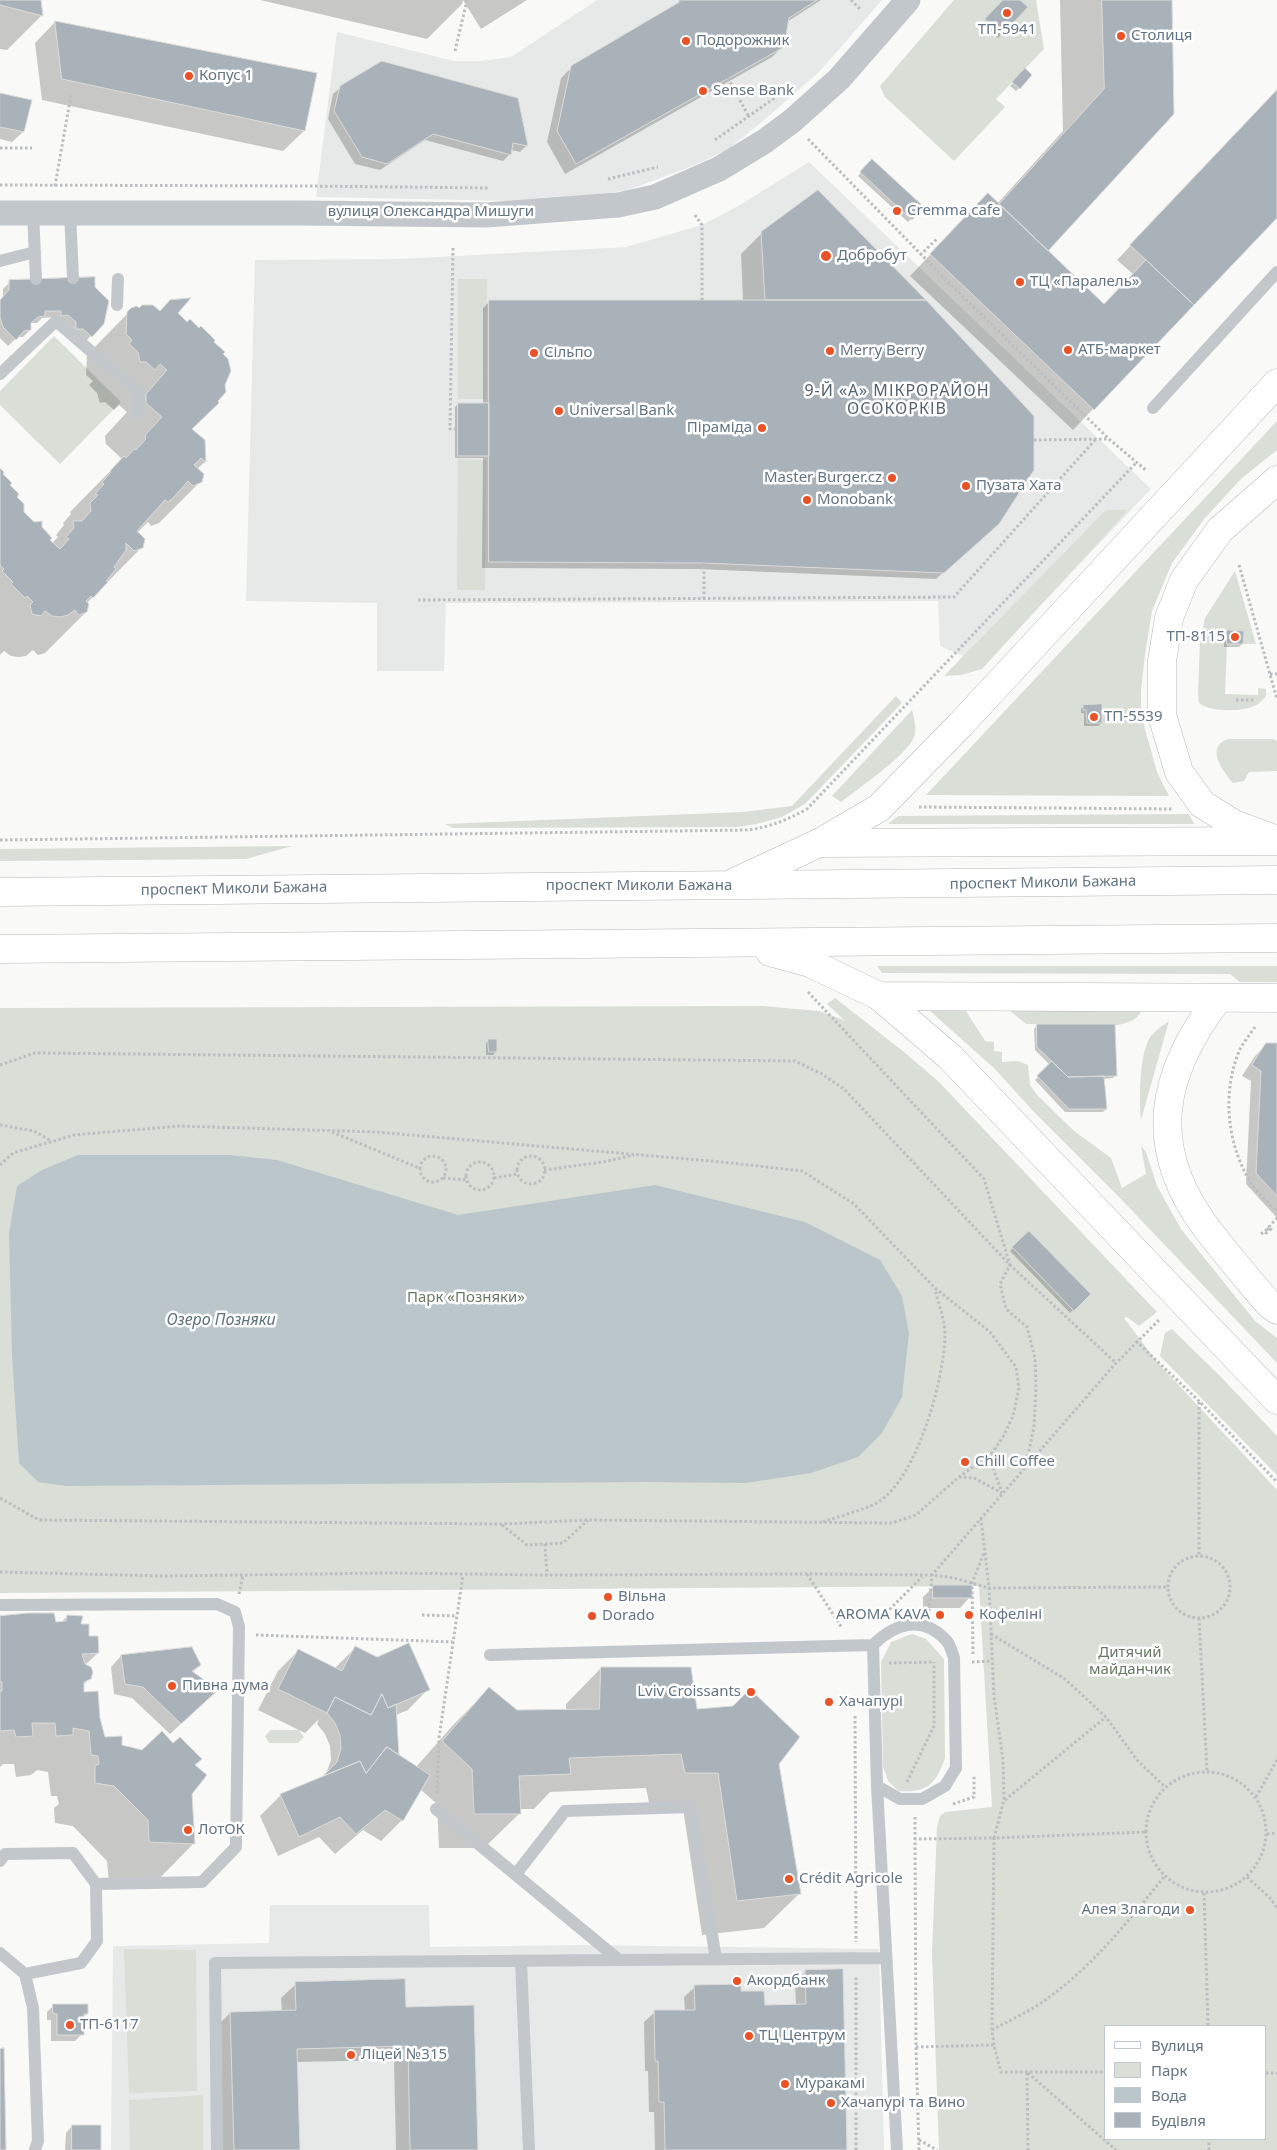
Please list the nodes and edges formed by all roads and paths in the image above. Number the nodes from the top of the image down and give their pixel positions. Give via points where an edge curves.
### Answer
1 (467, 0) edge
2 (851, 0) edge
3 (908, 0) edge
4 (860, 9) dead end
5 (455, 51) dead end
6 (728, 78) dead end
7 (71, 95) dead end
8 (750, 117) junction
9 (792, 121) junction
10 (709, 145) dead end
11 (0, 148) edge
12 (32, 148) dead end
13 (663, 166) dead end
14 (604, 180) dead end
15 (0, 186) edge
16 (55, 186) junction
17 (494, 188) dead end
18 (0, 213) edge
19 (33, 213) junction
20 (70, 213) junction
21 (695, 216) dead end
22 (938, 238) dead end
23 (453, 248) dead end
24 (35, 252) junction
25 (920, 255) junction
26 (0, 261) edge
27 (1277, 272) edge
28 (73, 278) dead end
29 (118, 279) dead end
30 (36, 280) dead end
31 (702, 300) dead end
32 (117, 305) dead end
33 (0, 374) edge
34 (1277, 384) edge
35 (1153, 408) dead end
36 (138, 413) dead end
37 (458, 429) dead end
38 (1109, 439) junction
39 (1034, 440) dead end
40 (1095, 440) junction
41 (1136, 463) junction
42 (1146, 471) dead end
43 (1277, 480) edge
44 (704, 563) dead end
45 (1238, 565) dead end
46 (704, 599) junction
47 (418, 600) dead end
48 (1270, 674) junction
49 (1277, 674) edge
50 (1277, 699) edge
51 (1236, 700) dead end
52 (1256, 700) dead end
53 (919, 807) dead end
54 (1174, 808) dead end
55 (0, 840) edge
56 (1277, 840) edge
57 (819, 843) junction
58 (1277, 880) edge
59 (727, 886) junction
60 (0, 892) edge
61 (1277, 938) edge
62 (734, 943) junction
63 (0, 949) edge
64 (808, 992) dead end
65 (879, 996) junction
66 (1218, 998) junction
67 (1277, 998) edge
68 (1255, 1027) dead end
69 (0, 1065) edge
70 (0, 1125) edge
71 (328, 1131) junction
72 (52, 1141) junction
73 (637, 1154) junction
74 (0, 1164) edge
75 (419, 1168) junction
76 (544, 1170) junction
77 (518, 1174) junction
78 (443, 1178) junction
79 (494, 1178) junction
80 (467, 1180) junction
81 (1277, 1211) edge
82 (1277, 1218) edge
83 (1263, 1233) dead end
84 (1010, 1266) junction
85 (935, 1288) junction
86 (1277, 1310) edge
87 (1159, 1320) dead end
88 (1136, 1341) junction
89 (1116, 1363) junction
90 (1277, 1400) edge
91 (1199, 1401) junction
92 (992, 1453) junction
93 (1026, 1465) junction
94 (959, 1477) junction
95 (1277, 1482) edge
96 (1002, 1492) junction
97 (0, 1498) edge
98 (982, 1519) junction
99 (588, 1520) junction
100 (820, 1523) junction
101 (501, 1524) junction
102 (546, 1544) junction
103 (1199, 1555) junction
104 (0, 1572) edge
105 (463, 1574) junction
106 (807, 1574) junction
107 (932, 1575) junction
108 (546, 1576) junction
109 (1168, 1587) junction
110 (989, 1588) junction
111 (0, 1604) edge
112 (422, 1616) dead end
113 (457, 1616) junction
114 (1199, 1618) junction
115 (928, 1626) junction
116 (239, 1634) junction
117 (991, 1634) junction
118 (453, 1642) junction
119 (854, 1645) junction
120 (873, 1645) junction
121 (490, 1655) dead end
122 (934, 1662) dead end
123 (873, 1663) junction
124 (855, 1711) dead end
125 (1106, 1717) junction
126 (1277, 1760) edge
127 (1207, 1772) junction
128 (877, 1786) junction
129 (1165, 1787) junction
130 (1256, 1797) junction
131 (1004, 1800) junction
132 (436, 1808) joint
133 (1145, 1832) junction
134 (1277, 1833) edge
135 (1267, 1834) junction
136 (994, 1838) junction
137 (0, 1861) edge
138 (516, 1874) junction
139 (1164, 1877) junction
140 (1247, 1877) junction
141 (96, 1884) junction
142 (1204, 1893) junction
143 (1277, 1908) edge
144 (0, 1953) edge
145 (856, 1958) junction
146 (886, 1958) junction
147 (716, 1959) junction
148 (619, 1960) junction
149 (521, 1961) junction
150 (25, 1974) junction
151 (1208, 2025) edge
152 (992, 2030) junction
153 (994, 2045) junction
154 (916, 2047) junction
155 (1027, 2072) junction
156 (1104, 2072) edge
157 (1104, 2139) edge
158 (919, 2140) junction
159 (1105, 2140) edge
160 (36, 2150) edge
161 (217, 2150) edge
162 (529, 2150) edge
163 (856, 2150) edge
164 (897, 2150) edge
165 (919, 2150) edge
166 (937, 2150) edge
167 (1028, 2150) edge
168 (1116, 2150) edge

1 - 5 path
2 - 4 path
3 - 9 street, вулиця Олександра Мишуги via 840,80
6 - 8 path
7 - 16 path
8 - 9 path via 773,98
8 - 10 path
9 - 20 street, вулиця Олександра Мишуги via 719,169 655,197 618,205 486,215
9 - 25 path
11 - 12 path
13 - 14 path
15 - 16 path
16 - 17 path
18 - 19 street, вулиця Олександра Мишуги
19 - 20 street, вулиця Олександра Мишуги
19 - 24 lane
20 - 28 lane
21 - 31 path via 702,226
22 - 25 path
23 - 37 path via 450,429
24 - 26 lane
24 - 30 lane
25 - 38 path
27 - 35 lane
29 - 32 lane
33 - 36 lane via 56,321 138,393
34 - 57 main road via 879,808
38 - 40 path
38 - 41 path
39 - 40 path
40 - 46 path via 954,597
41 - 42 path
41 - 55 path via 807,809 767,827 748,830
43 - 56 main road via 1220,530 1184,580 1169,618 1162,669 1162,715 1179,772 1202,804 1234,824
44 - 46 path
45 - 48 path
46 - 47 path
48 - 49 path
48 - 50 path
51 - 52 path
53 - 54 path
56 - 57 main road
57 - 59 main road
58 - 59 main road, проспект Миколи Бажана
59 - 60 main road, проспект Миколи Бажана
61 - 62 main road
62 - 63 main road
62 - 65 main road via 810,963
64 - 84 path via 984,1179
65 - 66 main road
65 - 90 main road via 950,1057
66 - 67 main road
66 - 86 main road via 1190,1039 1174,1073 1168,1108 1168,1145 1180,1182 1204,1225
68 - 81 path via 1240,1049 1234,1069 1229,1095 1230,1128 1240,1162 1254,1188
69 - 84 path via 36,1053 795,1061 844,1089
70 - 72 path via 34,1131
71 - 72 path via 179,1126 74,1135
71 - 73 path via 376,1132
71 - 75 path
72 - 74 path via 13,1153
73 - 76 path
73 - 85 path via 802,1172 854,1204
75 - 78 path via 422,1176 430,1182
75 - 78 path via 426,1157 438,1156 446,1166
76 - 77 path via 540,1179 532,1184 523,1181
76 - 77 path via 539,1160 527,1156 518,1165
77 - 79 path
78 - 80 path
79 - 80 path via 490,1186 481,1190 472,1188
79 - 80 path via 489,1166 477,1163 469,1167
82 - 83 path via 1269,1227 1271,1229
84 - 89 path
84 - 93 path via 1000,1284 1006,1309 1027,1326 1035,1358 1034,1427
85 - 92 path via 990,1332 1016,1367 1019,1388 1013,1416
85 - 100 path via 946,1335 935,1397 912,1462 897,1485 880,1502
87 - 88 path
88 - 89 path
88 - 91 path
89 - 93 path
91 - 95 path
91 - 103 path
92 - 94 path
92 - 96 path via 994,1471
93 - 96 path
94 - 96 path via 974,1478
94 - 100 path via 916,1515 892,1524
96 - 98 path
97 - 101 path via 39,1520
98 - 107 path
98 - 110 path
99 - 100 path
99 - 101 path
99 - 102 path via 563,1543
101 - 102 path via 527,1544
102 - 108 path
103 - 109 path via 1180,1561 1173,1568
103 - 114 path via 1210,1557 1226,1571 1230,1592 1219,1610
104 - 105 path via 164,1576
105 - 108 path
105 - 113 path
106 - 107 path
106 - 108 path
106 - 119 path
107 - 110 path
107 - 115 path
109 - 110 path
109 - 114 path via 1169,1597 1181,1612
110 - 117 path
111 - 116 lane via 217,1604 235,1612
112 - 113 path
113 - 118 path
114 - 127 path
115 - 120 lane via 904,1625 885,1632
115 - 128 lane via 947,1641 954,1658 956,1768 945,1786 922,1799 900,1799
116 - 118 path
116 - 141 lane via 236,1848 202,1882
117 - 125 path via 1065,1680
117 - 131 path
118 - 132 path via 439,1738
119 - 120 lane
119 - 121 lane
120 - 123 lane
122 - 123 path
123 - 128 lane
124 - 145 path
125 - 129 path via 1137,1760
125 - 131 path
126 - 130 path
127 - 129 path via 1177,1778
127 - 130 path via 1226,1775
128 - 146 lane
129 - 133 path via 1147,1815
130 - 135 path via 1264,1815
131 - 136 path
132 - 138 lane
133 - 136 path
133 - 139 path via 1147,1848
134 - 135 path
135 - 140 path via 1264,1850
136 - 152 path
136 - 154 path via 915,1838
137 - 141 lane via 5,1854 73,1853
138 - 147 lane via 564,1811 692,1807
138 - 148 lane
139 - 142 path via 1190,1891
139 - 152 path via 1087,1966 1048,1999
140 - 142 path via 1234,1886
140 - 143 path
141 - 150 lane via 97,1941 81,1963
142 - 151 path
144 - 150 lane
145 - 146 lane
145 - 147 lane
145 - 163 path
146 - 164 lane
147 - 148 lane
148 - 149 lane
149 - 161 lane via 215,1964
149 - 162 lane
150 - 160 lane via 33,2008
152 - 153 path
153 - 154 path
153 - 155 path via 1000,2072
154 - 158 path
155 - 156 path
155 - 157 path
155 - 167 path
158 - 165 path
158 - 166 path
159 - 168 path

